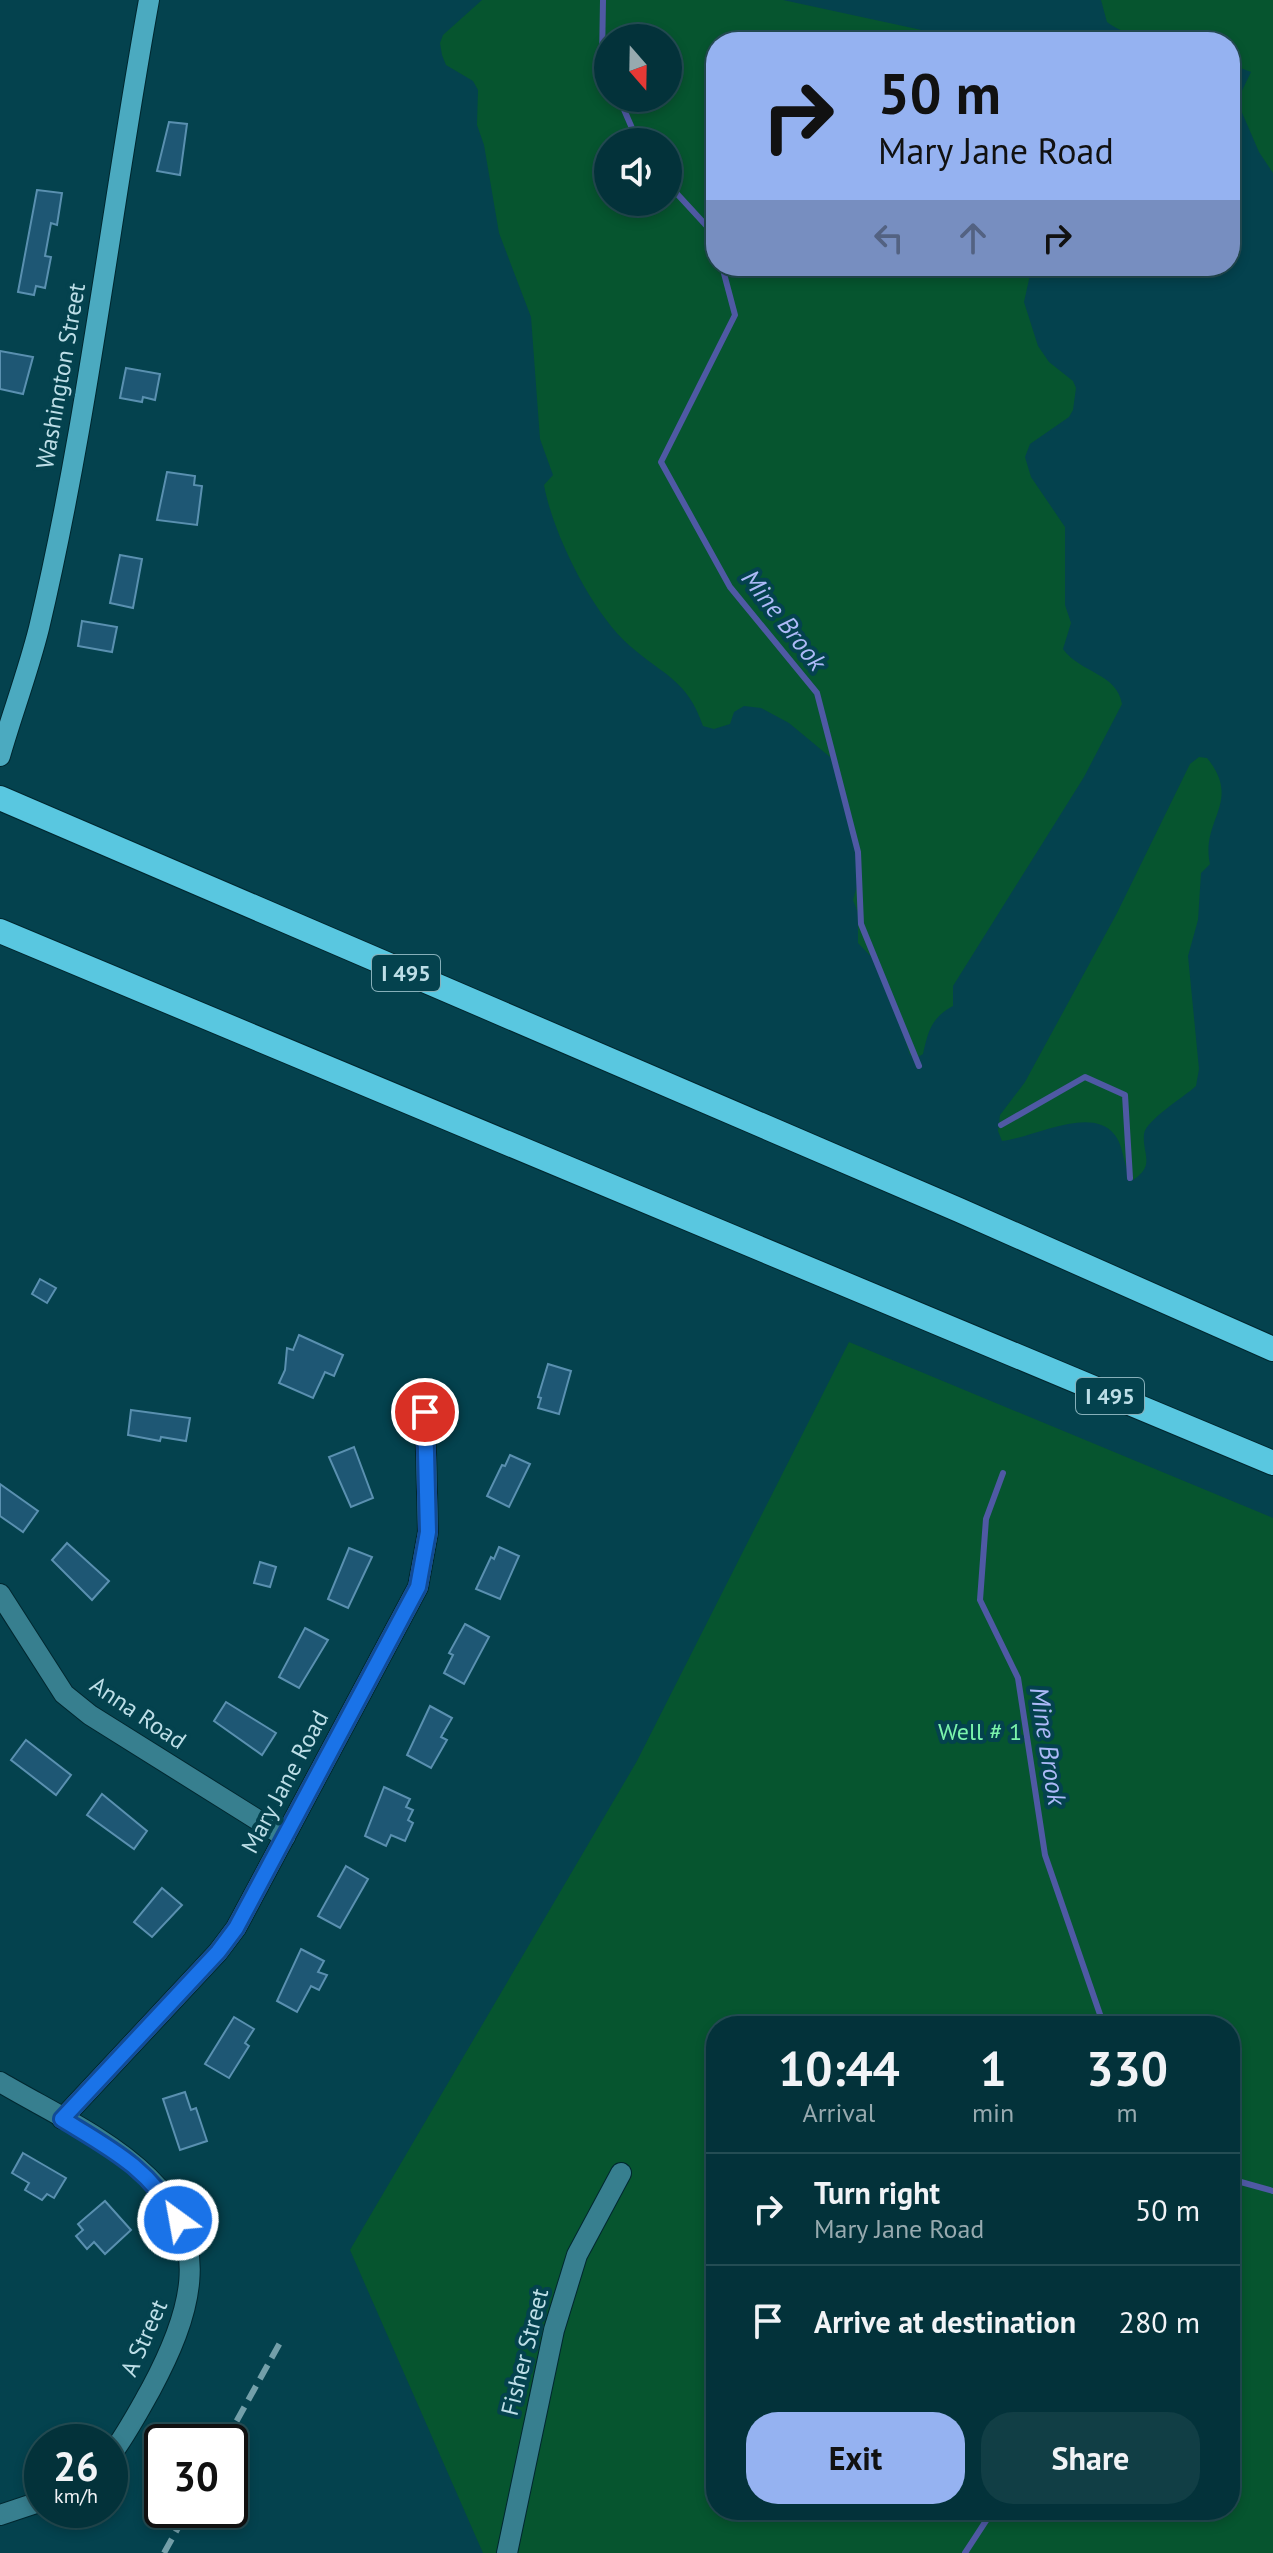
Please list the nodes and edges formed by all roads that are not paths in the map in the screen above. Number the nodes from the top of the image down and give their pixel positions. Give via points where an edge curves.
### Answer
1 (149, 0) edge
2 (1, 751) edge
3 (0, 798) edge
4 (0, 931) edge
5 (1273, 1349) edge
6 (425, 1412) dead end
7 (1273, 1463) edge
8 (0, 1594) edge
9 (285, 1837) junction
10 (0, 2082) edge
11 (62, 2119) junction
12 (621, 2173) dead end
13 (128, 2431) edge
14 (24, 2507) edge
15 (0, 2515) edge
16 (507, 2553) edge

1 - 2 main road, Washington Street via 65,499 38,630
3 - 5 highway, I 495
4 - 7 highway, I 495
6 - 9 street, Mary Jane Road via 428,1532 418,1587
8 - 9 street, Anna Road via 64,1694
9 - 11 street, Mary Jane Road via 218,1952
10 - 11 street, A Street
11 - 13 street, A Street via 150,2178 178,2220 191,2269 190,2296 172,2349
12 - 16 street, Fisher Street via 577,2255 554,2330
14 - 15 street

